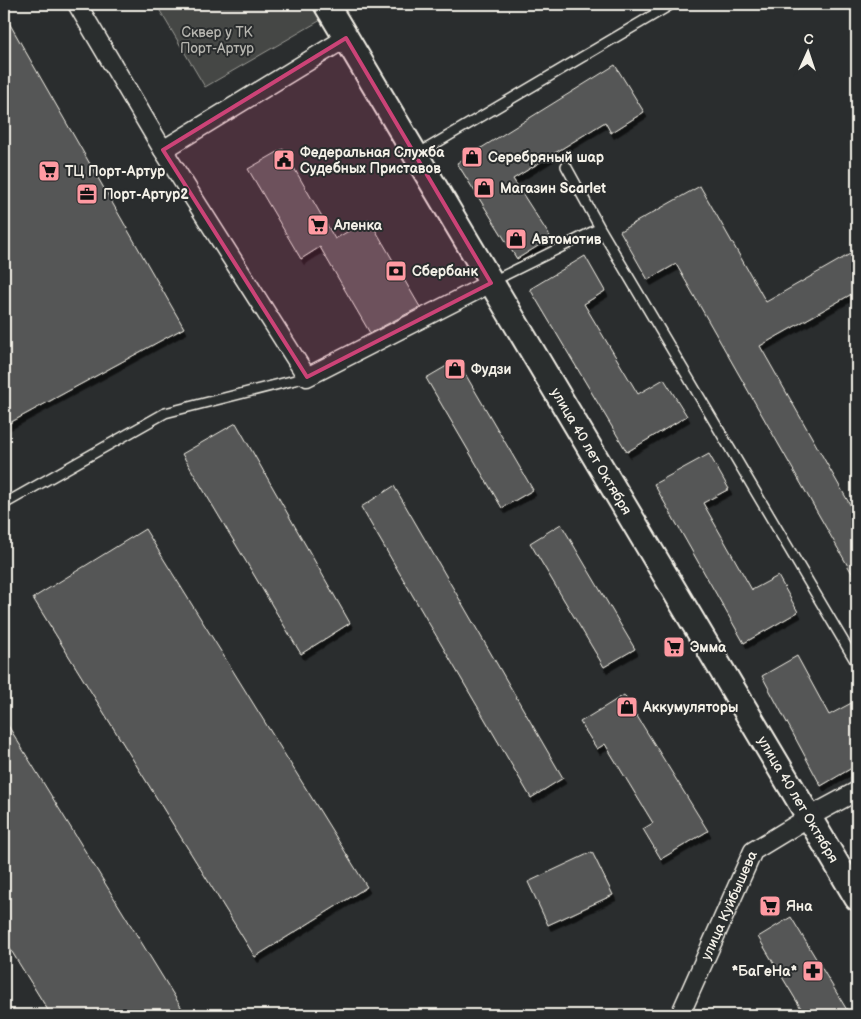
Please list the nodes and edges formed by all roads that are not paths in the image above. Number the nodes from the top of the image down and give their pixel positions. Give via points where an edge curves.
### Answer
1 (77, 4) edge
2 (326, 4) edge
3 (672, 4) edge
4 (346, 38) junction
5 (163, 150) junction
6 (416, 155) junction
7 (566, 166) dead end
8 (600, 228) junction
9 (491, 282) junction
10 (307, 376) junction
11 (4, 504) edge
12 (857, 664) edge
13 (857, 791) edge
14 (809, 817) junction
15 (857, 898) edge
16 (680, 1015) edge

1 - 5 street
2 - 4 main road, улица 40 лет Октября
3 - 6 lane
4 - 5 street
4 - 6 main road, улица 40 лет Октября
5 - 10 street
6 - 9 main road, улица 40 лет Октября
7 - 8 lane
8 - 9 lane
8 - 12 lane
9 - 10 street
9 - 14 main road, улица 40 лет Октября
10 - 11 lane via 165,413
13 - 14 street, улица Куйбышева
14 - 15 main road, улица 40 лет Октября
14 - 16 street, улица Куйбышева via 754,851

